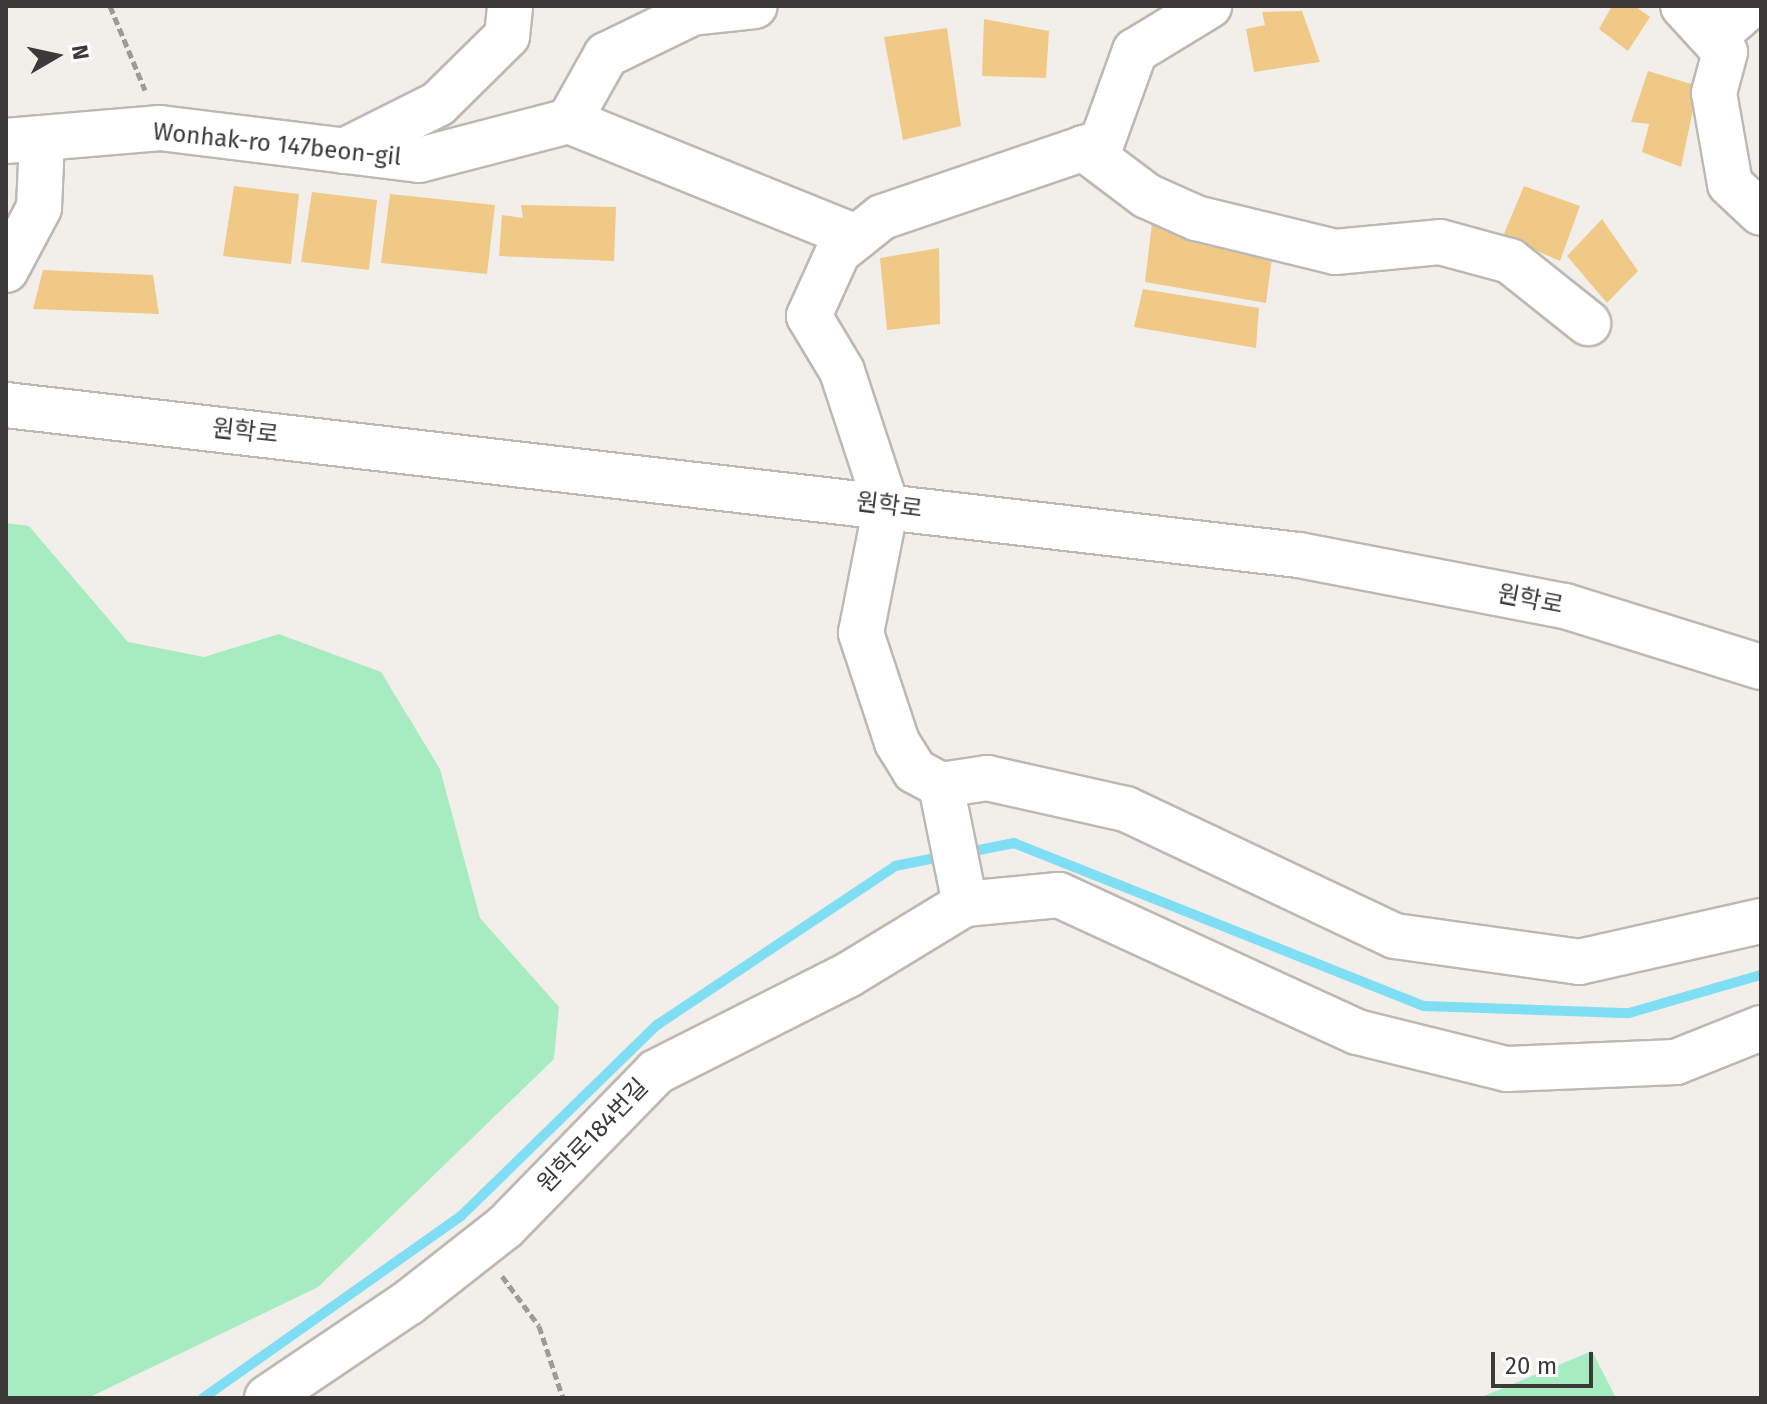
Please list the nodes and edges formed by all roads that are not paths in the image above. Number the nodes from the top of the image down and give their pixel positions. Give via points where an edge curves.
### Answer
1 (510, 6) edge
2 (755, 6) edge
3 (1209, 6) edge
4 (1683, 6) edge
5 (1750, 6) edge
6 (1713, 38) junction
7 (569, 121) junction
8 (24, 139) edge
9 (1083, 148) junction
10 (344, 151) junction
11 (1761, 213) edge
12 (856, 237) junction
13 (6, 270) edge
14 (1588, 323) dead end
15 (6, 405) edge
16 (886, 505) junction
17 (1761, 667) edge
18 (944, 799) junction
19 (962, 891) junction
20 (1761, 921) edge
21 (1761, 1028) edge
22 (267, 1398) edge

1 - 10 street via 507,36 438,104
2 - 7 street via 692,13 606,55
3 - 9 street via 1135,51 1102,142
4 - 6 street
5 - 6 street
6 - 11 street via 1725,52 1714,93 1730,184
7 - 10 street, Wonhak-ro 147beon-gil via 419,160
7 - 12 street
8 - 10 street, Wonhak-ro 147beon-gil via 160,128
8 - 13 street via 39,208
9 - 12 street via 882,217
9 - 14 street via 1147,196 1196,218 1335,252 1440,242 1510,261
12 - 16 street via 838,252 809,316 842,371
15 - 16 street, 원학로
16 - 17 street, 원학로 via 1299,555 1565,606
16 - 18 street via 861,633 897,742 915,771
18 - 19 street
18 - 20 street via 987,778 1126,809 1395,936 1579,962
19 - 21 street via 1059,895 1357,1032 1507,1069 1676,1062
19 - 22 street, 원학로184번길 via 848,975 656,1072 480,1246

